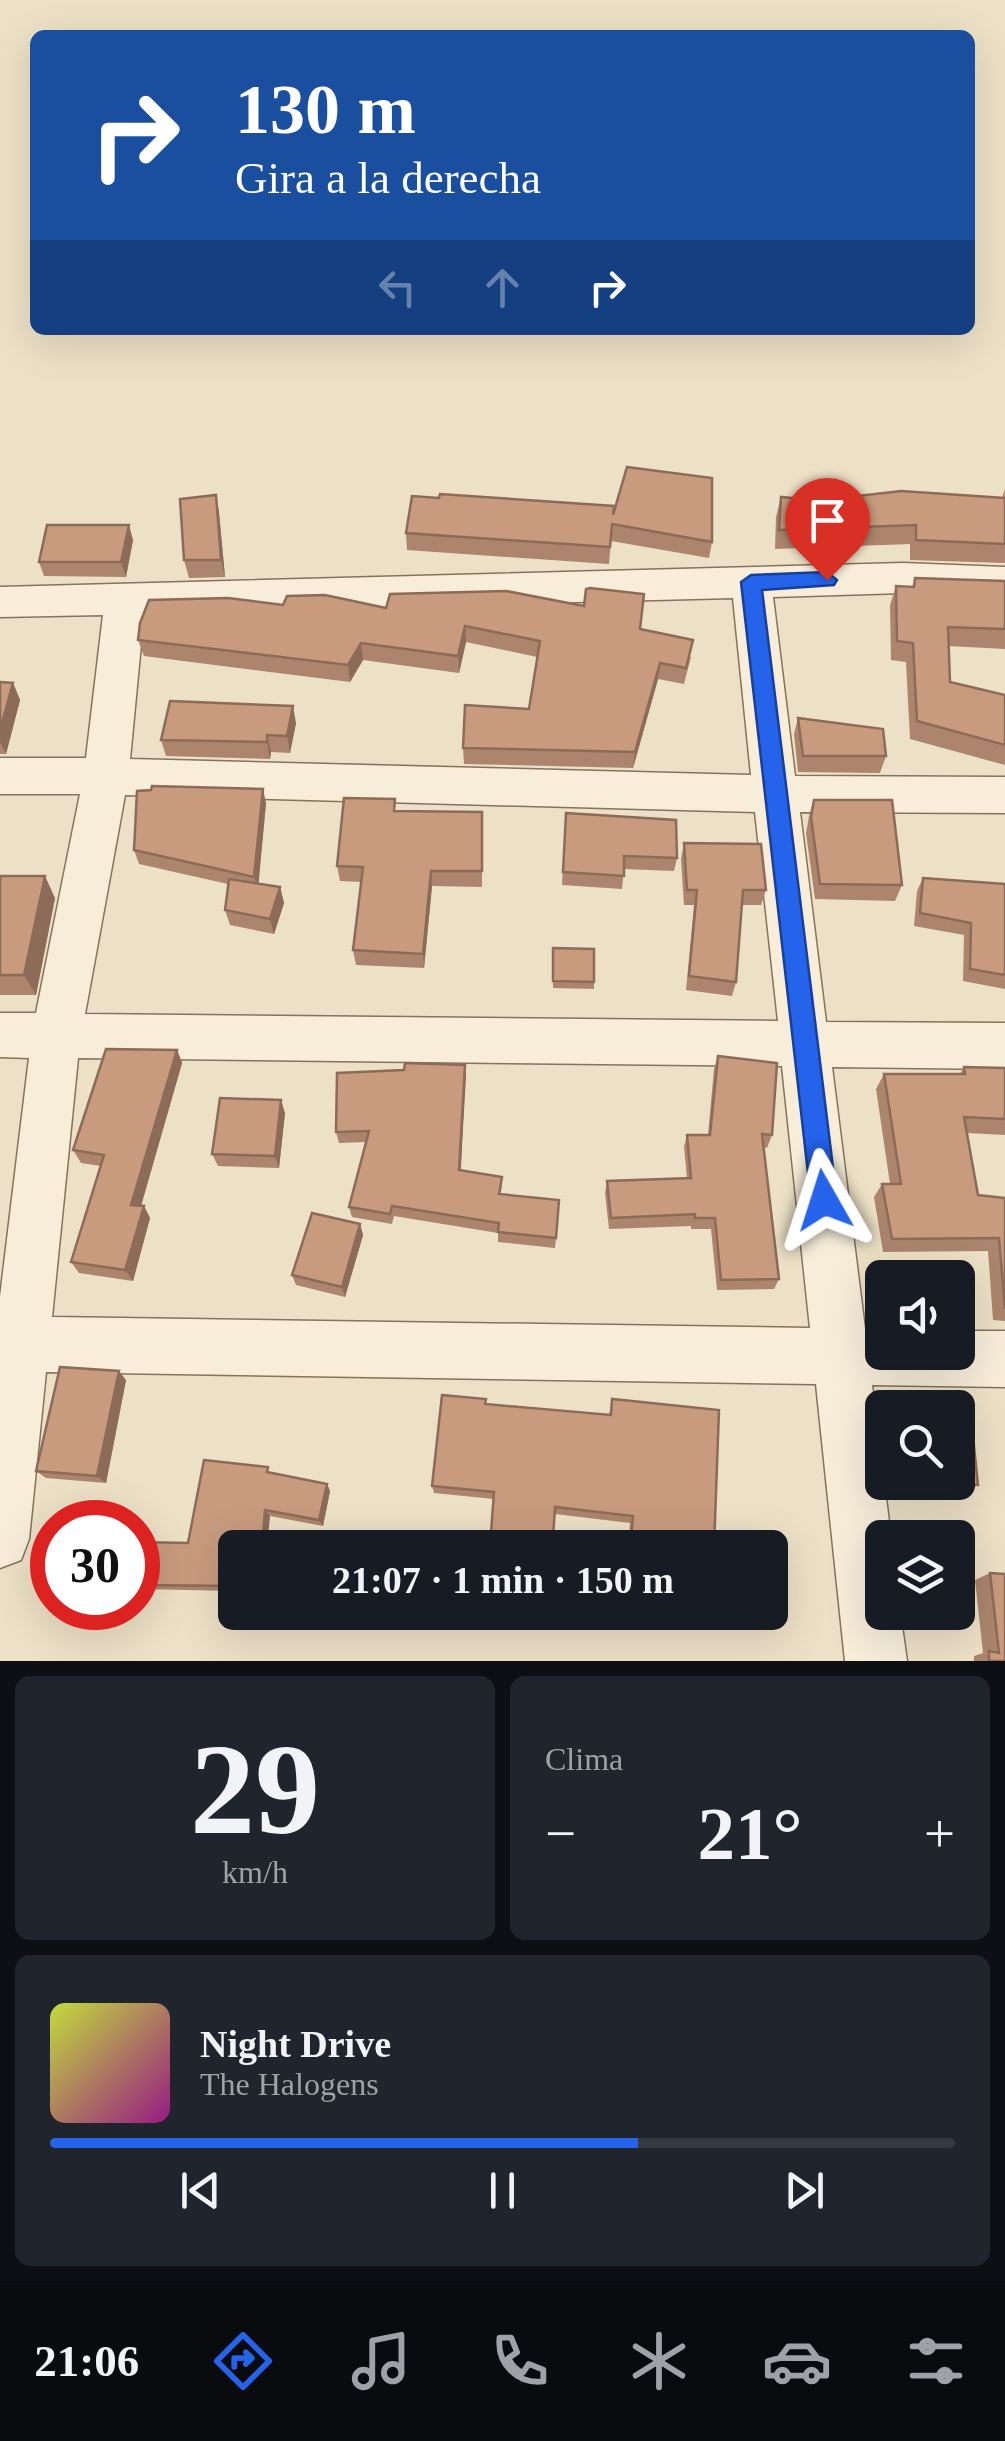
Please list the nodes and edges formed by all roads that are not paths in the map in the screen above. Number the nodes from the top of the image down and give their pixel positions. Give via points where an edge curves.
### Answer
1 (751, 582) junction
2 (1005, 582) edge
3 (0, 602) edge
4 (124, 602) junction
5 (0, 776) edge
6 (106, 776) junction
7 (773, 794) junction
8 (1005, 795) edge
9 (0, 1035) edge
10 (56, 1037) junction
11 (806, 1042) junction
12 (1005, 1046) edge
13 (842, 1358) junction
14 (1005, 1359) edge
15 (13, 1370) edge
16 (0, 1539) edge
17 (876, 1661) edge

1 - 2 street
1 - 4 street
1 - 7 street
3 - 4 street
4 - 6 street
5 - 6 street
6 - 7 street
6 - 10 street
7 - 8 street
7 - 11 street
9 - 10 street
10 - 11 street
10 - 15 street
11 - 12 street
11 - 13 street
13 - 14 street
13 - 15 street
13 - 17 street
15 - 16 street

